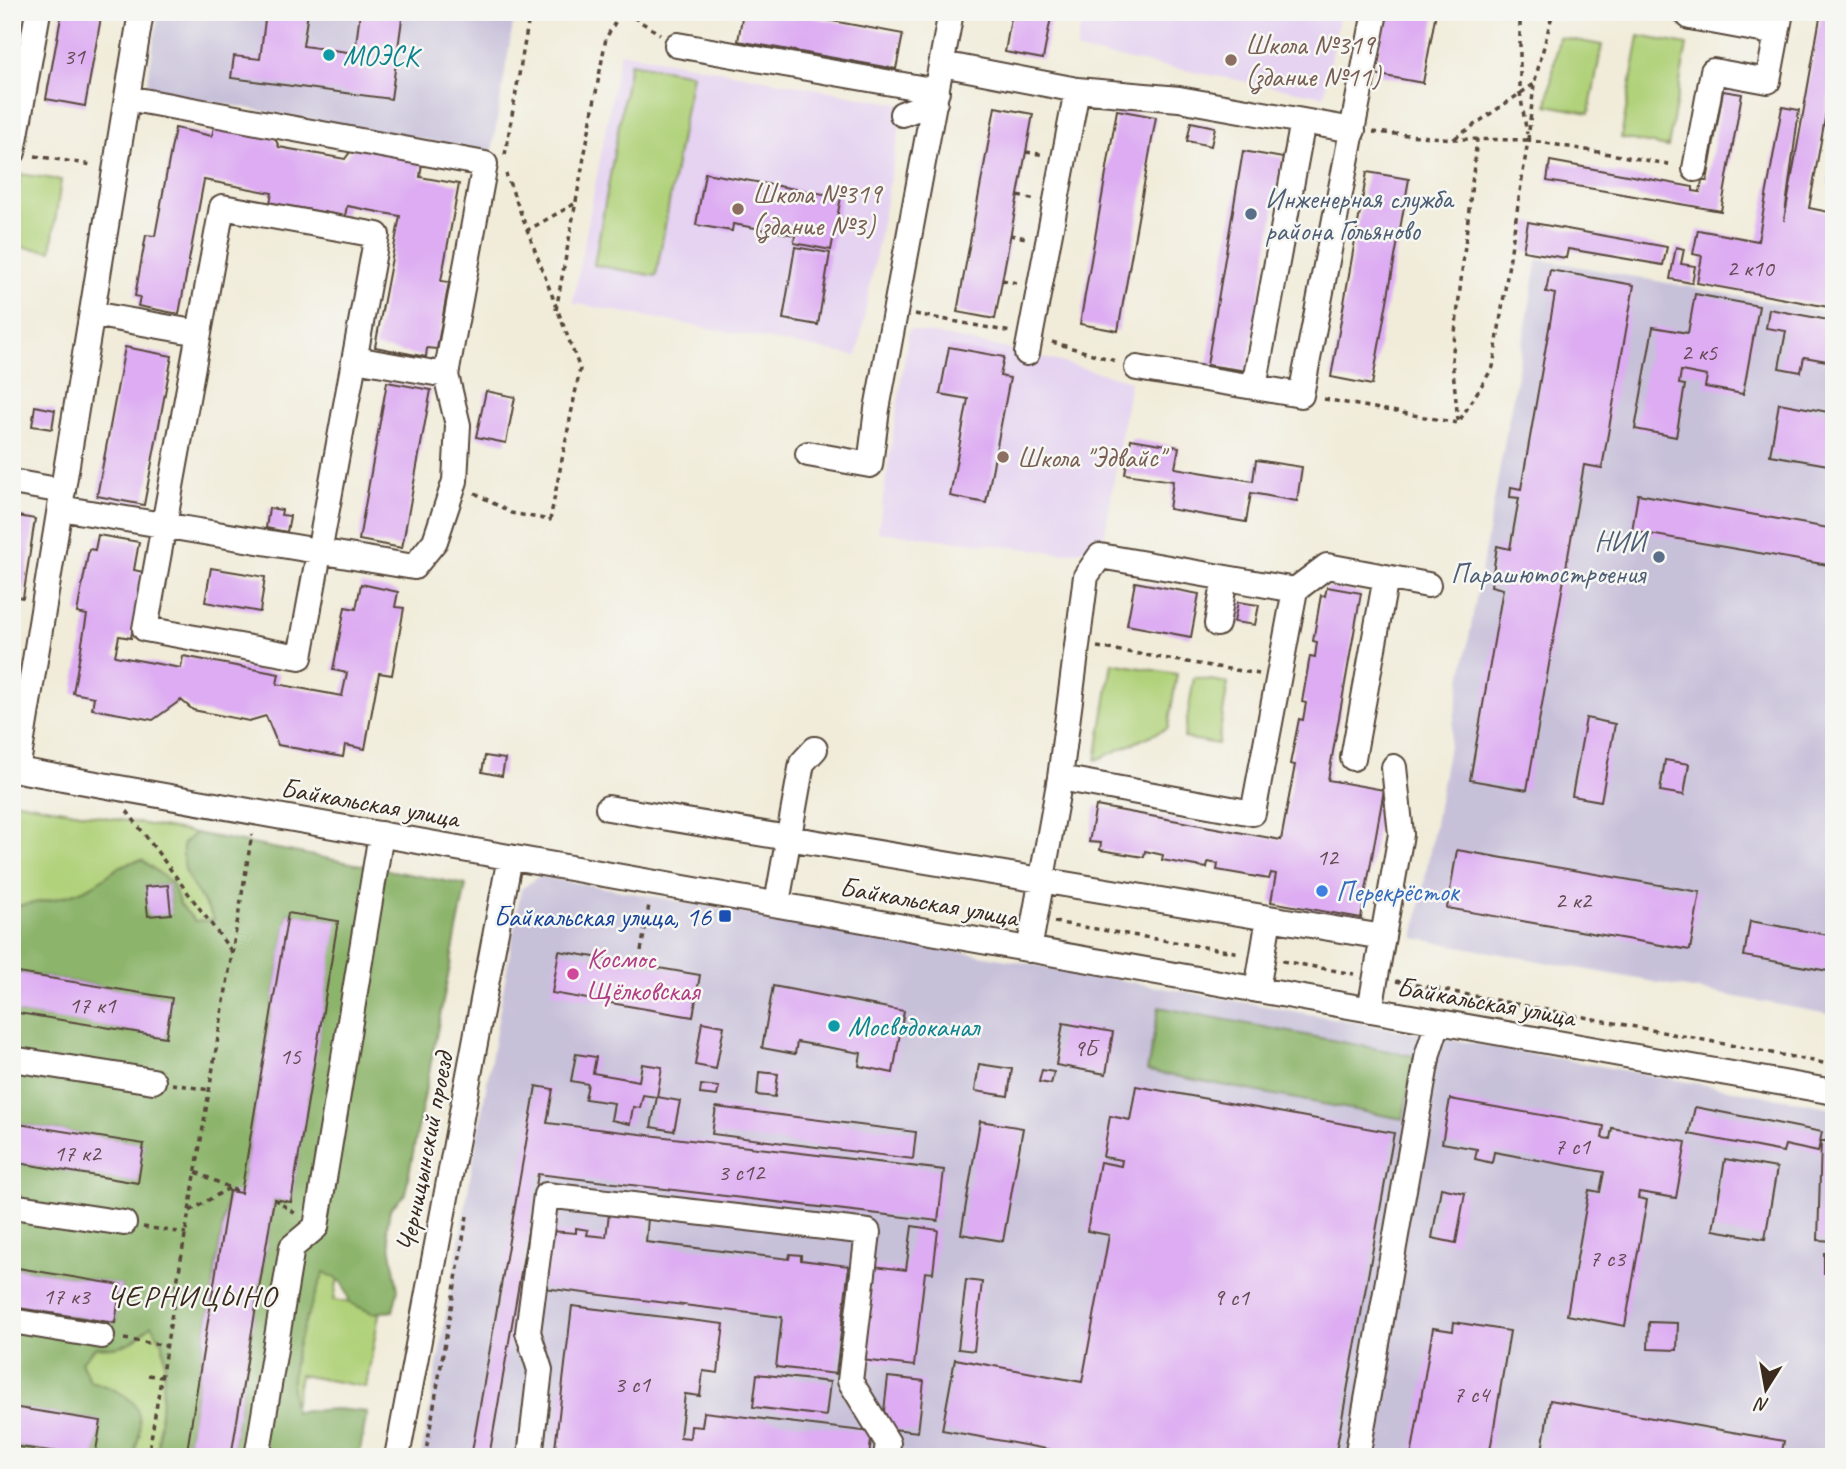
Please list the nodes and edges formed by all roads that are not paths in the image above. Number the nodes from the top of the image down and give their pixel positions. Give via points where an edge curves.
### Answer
1 (38, 12) edge
2 (141, 12) edge
3 (951, 12) edge
4 (1375, 12) edge
5 (1685, 12) edge
6 (1779, 23) edge
7 (677, 45) road end
8 (942, 64) junction
9 (1077, 90) junction
10 (936, 97) junction
11 (127, 98) junction
12 (902, 114) dead end
13 (1303, 121) junction
14 (1353, 130) junction
15 (13, 152) edge
16 (1695, 169) road end
17 (92, 314) junction
18 (199, 332) junction
19 (1027, 353) dead end
20 (355, 359) junction
21 (1137, 368) dead end
22 (446, 375) junction
23 (1254, 387) junction
24 (808, 454) dead end
25 (12, 482) edge
26 (61, 499) junction
27 (164, 525) junction
28 (320, 551) junction
29 (1386, 577) junction
30 (1225, 578) junction
31 (1428, 585) dead end
32 (1294, 590) junction
33 (1217, 624) dead end
34 (19, 713) edge
35 (814, 750) dead end
36 (1353, 758) dead end
37 (1395, 767) dead end
38 (14, 769) edge
39 (1060, 778) junction
40 (608, 808) dead end
41 (382, 834) junction
42 (789, 838) junction
43 (510, 857) junction
44 (1041, 880) junction
45 (778, 903) junction
46 (1269, 918) junction
47 (1383, 937) junction
48 (1029, 950) junction
49 (1256, 990) junction
50 (1370, 1010) junction
51 (1438, 1022) junction
52 (12, 1059) edge
53 (153, 1082) road end
54 (1834, 1093) edge
55 (12, 1206) edge
56 (124, 1223) road end
57 (12, 1321) edge
58 (102, 1336) road end
59 (257, 1457) edge
60 (397, 1457) edge
61 (530, 1457) edge
62 (886, 1457) edge
63 (1357, 1457) edge

1 - 15 street
2 - 11 street
3 - 8 street
4 - 14 street
5 - 6 street via 1690,17
6 - 16 street via 1768,81 1713,71
7 - 10 street
8 - 9 street
8 - 10 street
9 - 13 street via 1180,99
9 - 19 street
10 - 12 street
10 - 24 street via 870,465
11 - 17 street
11 - 22 street via 485,164
13 - 14 street
13 - 23 street
14 - 23 street via 1301,395
17 - 18 street
17 - 26 street
18 - 20 street via 222,207 377,235
18 - 27 street
20 - 22 street
20 - 28 street
21 - 23 street
22 - 28 street via 458,425 455,481 435,541 414,567
25 - 26 street
26 - 27 street
26 - 34 street
27 - 28 street
27 - 28 street via 145,629 300,657
29 - 31 street
29 - 32 street via 1327,566
29 - 36 street
30 - 32 street
30 - 33 street
30 - 39 street via 1100,556 1086,576
32 - 39 street via 1253,813
34 - 38 street
35 - 42 street via 802,763
37 - 47 street via 1401,834
38 - 41 street, Байкальская улица
39 - 44 street
40 - 42 street
41 - 43 street, Байкальская улица
41 - 59 street via 316,1227 292,1247
42 - 44 street
42 - 45 street
43 - 45 street, Байкальская улица
43 - 60 street, Черницынский проезд
44 - 46 street
44 - 48 street
45 - 48 street, Байкальская улица
46 - 47 street
46 - 49 street
47 - 50 street
48 - 49 street, Байкальская улица
49 - 50 street, Байкальская улица
50 - 51 street, Байкальская улица
51 - 54 street, Байкальская улица
51 - 63 street via 1423,1079
52 - 53 street
55 - 56 street
57 - 58 street
61 - 62 street via 540,1370 528,1332 546,1195 868,1232 850,1381 888,1443

